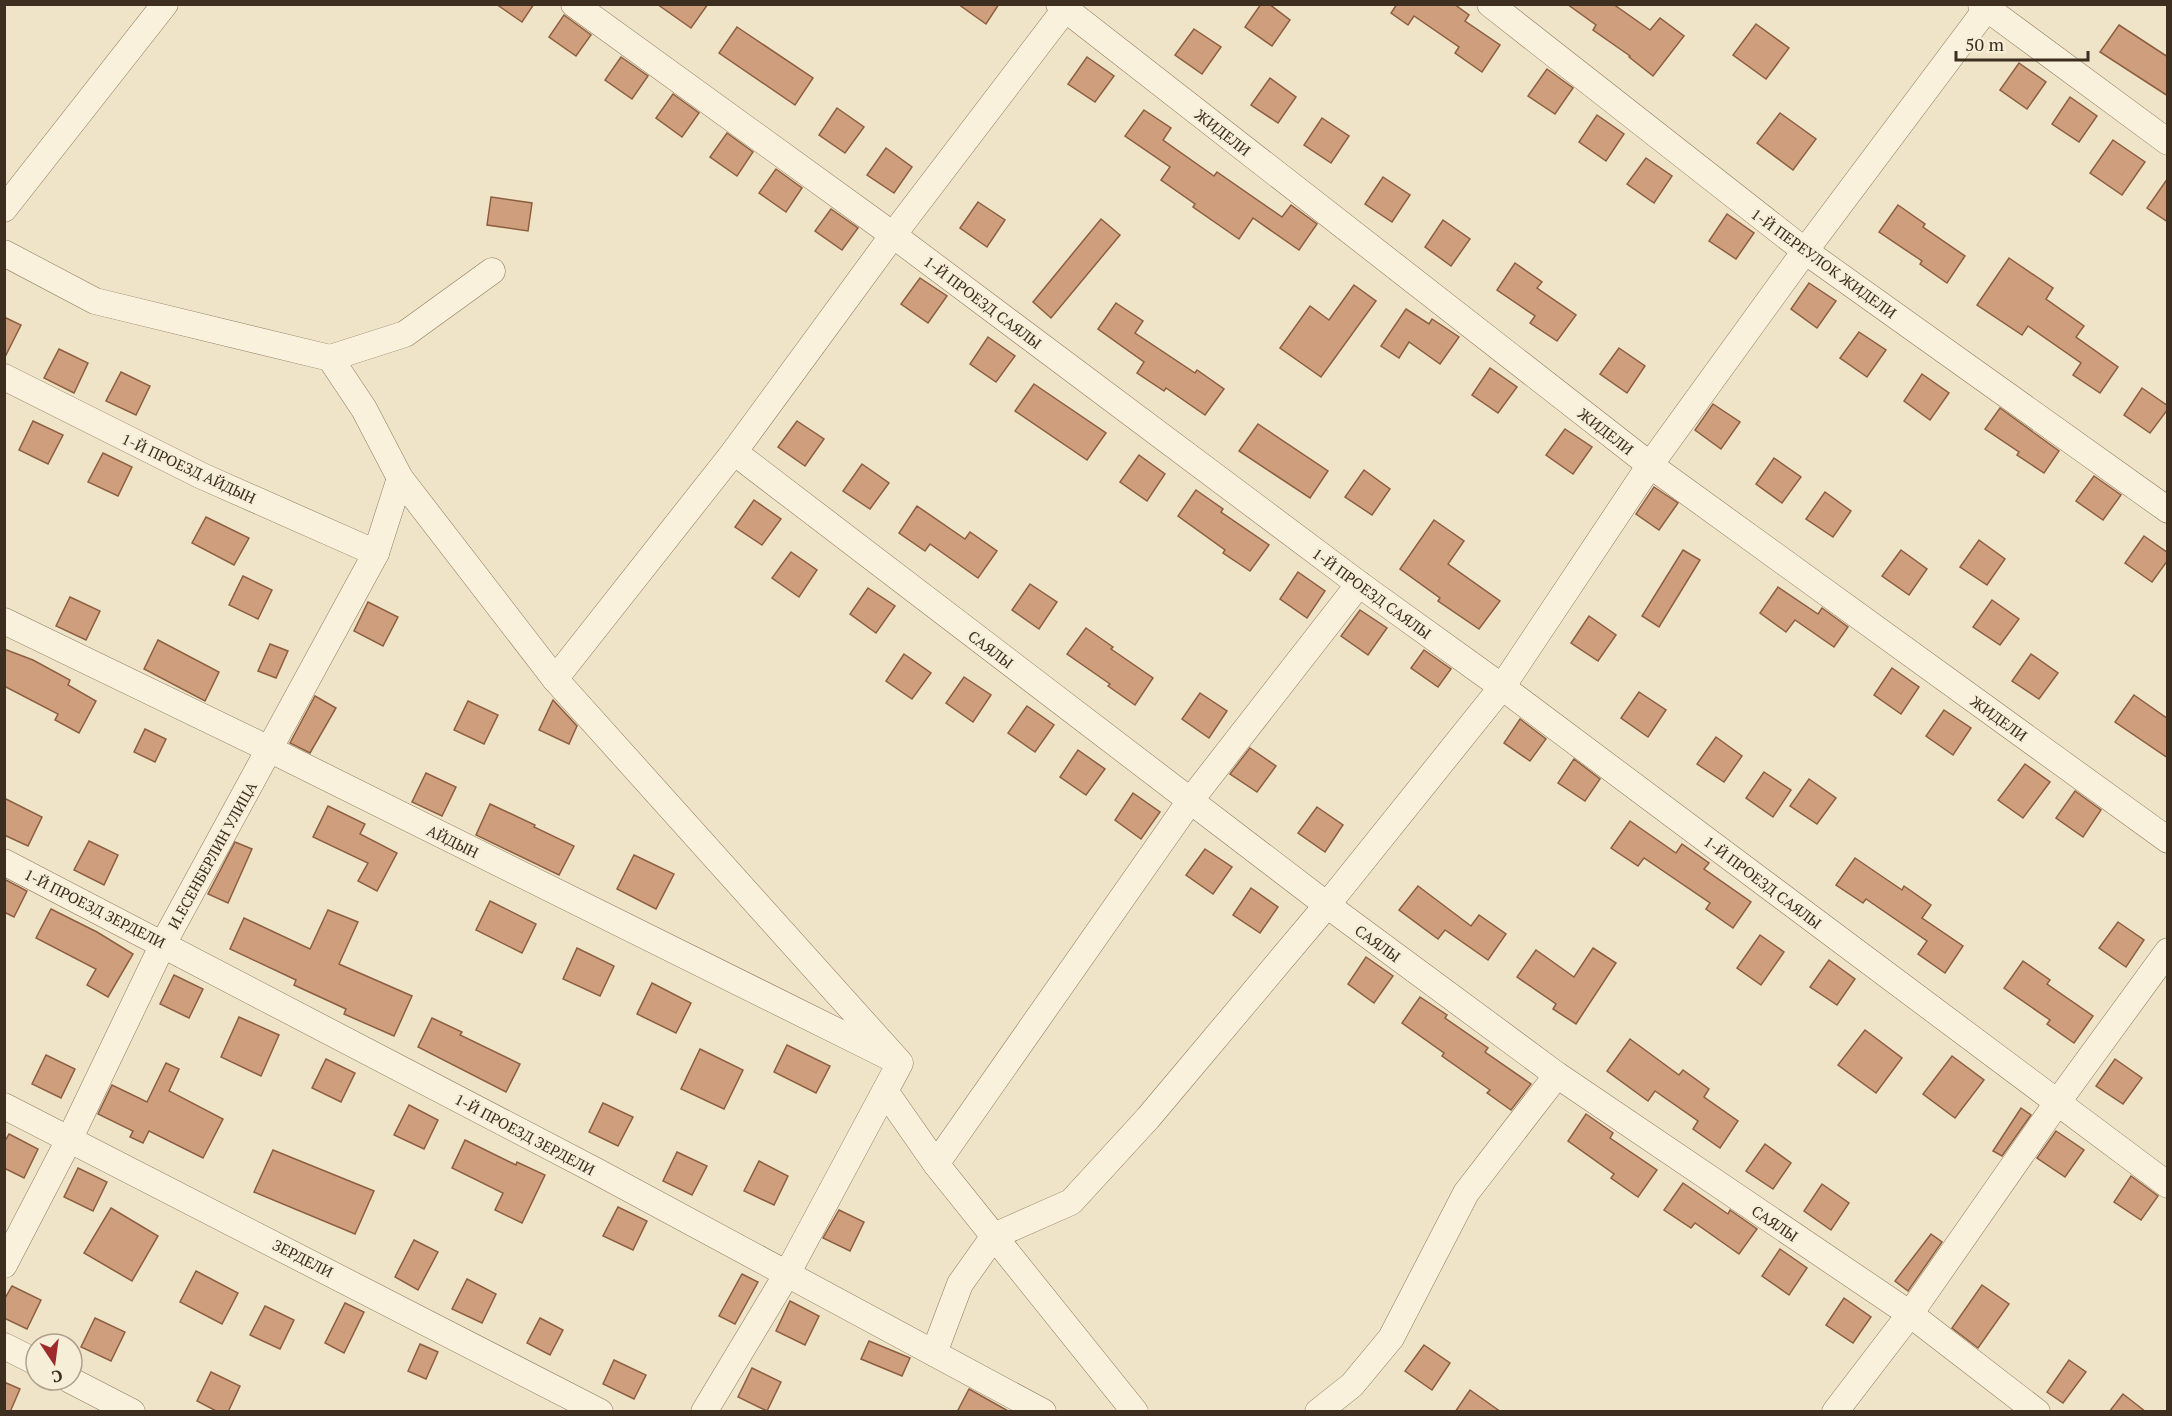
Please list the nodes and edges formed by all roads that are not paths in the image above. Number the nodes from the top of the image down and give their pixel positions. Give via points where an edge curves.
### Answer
1 (165, 4) edge
2 (574, 4) edge
3 (1490, 4) edge
4 (1064, 6) edge
5 (1986, 6) edge
6 (2168, 142) edge
7 (4, 209) edge
8 (893, 235) junction
9 (1805, 251) junction
10 (4, 253) edge
11 (492, 271) dead end
12 (330, 358) junction
13 (4, 377) edge
14 (734, 452) junction
15 (1650, 465) junction
16 (400, 478) junction
17 (2168, 510) edge
18 (376, 553) junction
19 (1359, 585) junction
20 (4, 621) edge
21 (555, 679) junction
22 (1502, 687) junction
23 (269, 749) junction
24 (1190, 801) junction
25 (2168, 840) edge
26 (4, 862) edge
27 (1328, 905) junction
28 (164, 944) junction
29 (2168, 951) edge
30 (900, 1063) junction
31 (1557, 1075) junction
32 (885, 1091) junction
33 (2057, 1102) junction
34 (4, 1106) edge
35 (70, 1138) junction
36 (936, 1164) junction
37 (2168, 1185) edge
38 (994, 1236) junction
39 (4, 1265) edge
40 (786, 1274) junction
41 (1910, 1314) junction
42 (4, 1346) edge
43 (934, 1353) junction
44 (24, 1356) edge
45 (84, 1387) edge
46 (132, 1412) edge
47 (600, 1412) edge
48 (704, 1412) edge
49 (1043, 1412) edge
50 (1136, 1412) edge
51 (1318, 1412) edge
52 (1835, 1412) edge
53 (2037, 1412) edge

1 - 7 street
2 - 8 street, 1-Й ПРОЕЗД САЯЛЫ
3 - 9 street, 1-Й ПЕРЕУЛОК ЖИДЕЛИ
4 - 8 street
4 - 15 street, ЖИДЕЛИ
5 - 6 street
5 - 9 street
8 - 14 street
8 - 19 street, 1-Й ПРОЕЗД САЯЛЫ
9 - 15 street
9 - 17 street, 1-Й ПЕРЕУЛОК ЖИДЕЛИ
10 - 12 street via 94,301
11 - 12 street via 405,333
12 - 16 street via 364,409
13 - 18 street, 1-Й ПРОЕЗД АЙДЫН via 202,476
14 - 21 street
14 - 24 street, САЯЛЫ
15 - 22 street
15 - 25 street, ЖИДЕЛИ
16 - 18 street, И.ЕСЕНБЕРЛИН УЛИЦА
16 - 21 street
18 - 23 street, И.ЕСЕНБЕРЛИН УЛИЦА
19 - 22 street, 1-Й ПРОЕЗД САЯЛЫ
19 - 24 street
20 - 23 street, АЙДЫН
21 - 30 street
22 - 27 street
22 - 33 street, 1-Й ПРОЕЗД САЯЛЫ
23 - 28 street, И.ЕСЕНБЕРЛИН УЛИЦА
23 - 30 street, АЙДЫН
24 - 27 street, САЯЛЫ
24 - 36 street
26 - 28 street, 1-Й ПРОЕЗД ЗЕРДЕЛИ
27 - 31 street, САЯЛЫ
27 - 38 street via 1149,1118 1071,1202
28 - 35 street, И.ЕСЕНБЕРЛИН УЛИЦА
28 - 40 street, 1-Й ПРОЕЗД ЗЕРДЕЛИ
29 - 33 street
30 - 32 street
31 - 41 street, САЯЛЫ
31 - 51 street via 1466,1193 1391,1338 1352,1385
32 - 36 street
32 - 40 street
33 - 37 street, 1-Й ПРОЕЗД САЯЛЫ
33 - 41 street
34 - 35 street, ЗЕРДЕЛИ
35 - 39 street, И.ЕСЕНБЕРЛИН УЛИЦА
35 - 47 street, ЗЕРДЕЛИ
36 - 38 street
38 - 43 street via 960,1284
38 - 50 street
40 - 43 street, 1-Й ПРОЕЗД ЗЕРДЕЛИ
40 - 48 street
41 - 52 street
41 - 53 street, САЯЛЫ
42 - 44 street
43 - 49 street, 1-Й ПРОЕЗД ЗЕРДЕЛИ
45 - 46 street

